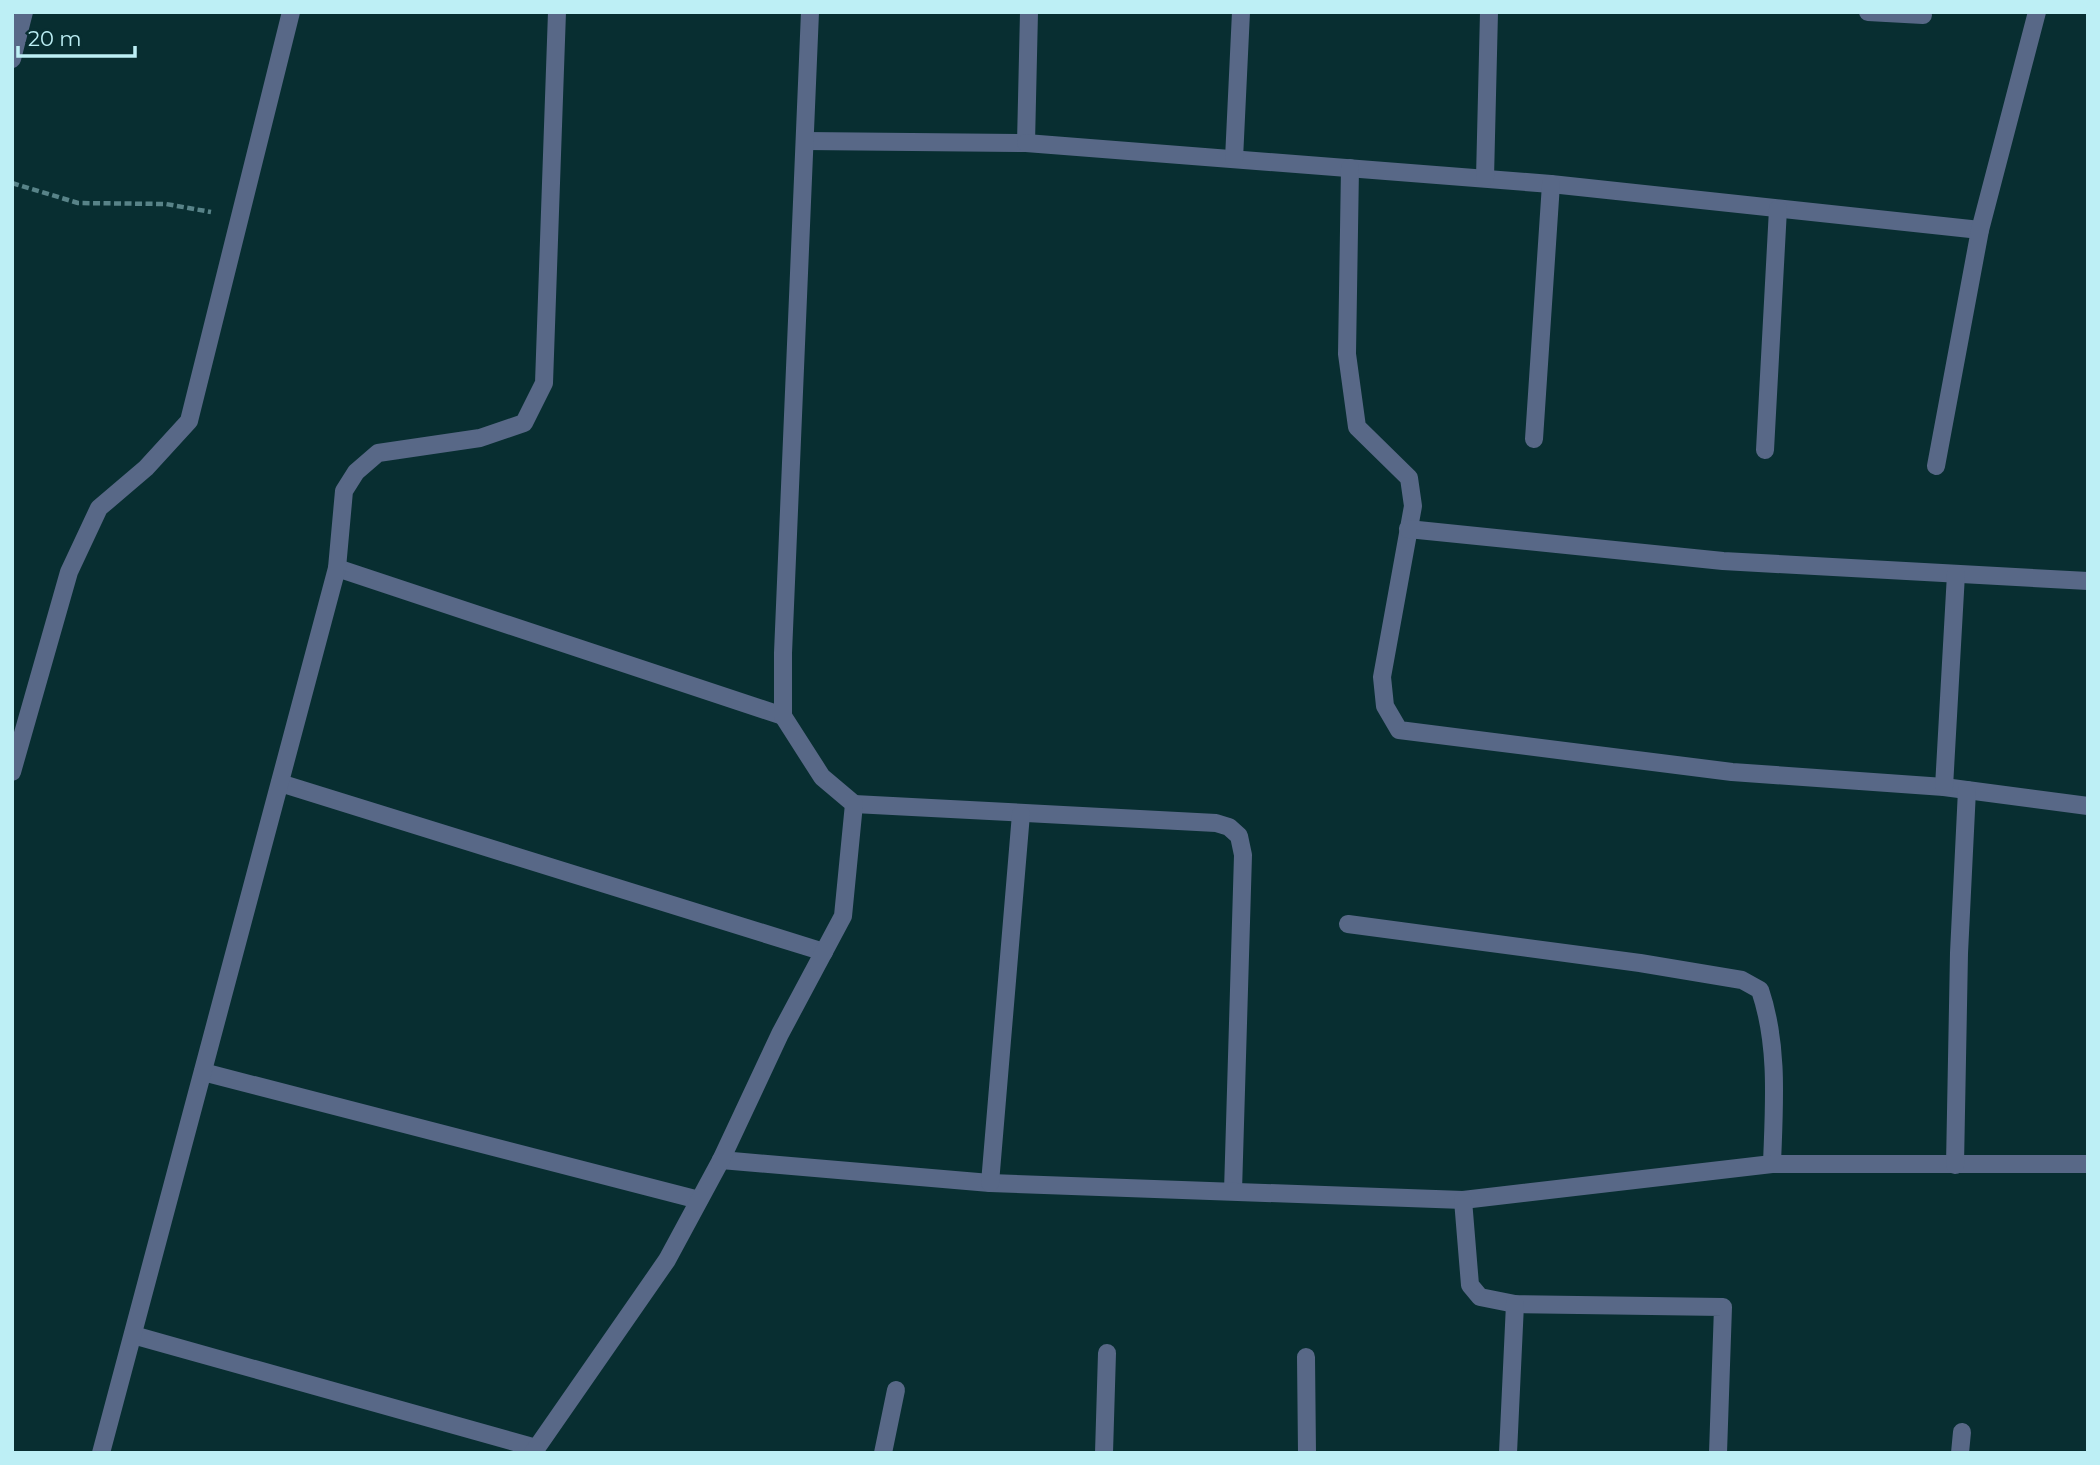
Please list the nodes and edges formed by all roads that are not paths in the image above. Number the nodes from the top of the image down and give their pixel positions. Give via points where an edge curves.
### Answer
1 (24, 12) edge
2 (291, 12) edge
3 (556, 12) edge
4 (810, 12) edge
5 (1029, 12) edge
6 (1241, 12) edge
7 (1489, 12) edge
8 (1868, 12) edge
9 (2037, 12) edge
10 (1923, 15) dead end
11 (12, 59) edge
12 (805, 141) junction
13 (1026, 143) junction
14 (1234, 159) junction
15 (1350, 168) junction
16 (1485, 178) junction
17 (1551, 184) junction
18 (1778, 209) junction
19 (1980, 230) junction
20 (1534, 439) dead end
21 (1765, 450) dead end
22 (1936, 466) dead end
23 (1408, 528) junction
24 (337, 568) junction
25 (1956, 574) junction
26 (2088, 581) edge
27 (783, 716) junction
28 (12, 772) edge
29 (280, 783) junction
30 (1944, 787) junction
31 (1967, 790) junction
32 (854, 804) junction
33 (2088, 806) edge
34 (1021, 814) junction
35 (1348, 924) dead end
36 (824, 952) junction
37 (203, 1072) junction
38 (721, 1160) junction
39 (1772, 1164) junction
40 (2088, 1164) edge
41 (1955, 1165) junction
42 (990, 1183) junction
43 (1233, 1191) junction
44 (699, 1200) junction
45 (1463, 1200) junction
46 (1515, 1304) junction
47 (133, 1335) junction
48 (1107, 1353) dead end
49 (1306, 1357) dead end
50 (896, 1390) dead end
51 (1962, 1432) dead end
52 (534, 1450) edge
53 (102, 1453) edge
54 (883, 1453) edge
55 (1104, 1453) edge
56 (1307, 1453) edge
57 (1508, 1453) edge
58 (1718, 1453) edge
59 (1960, 1453) edge

1 - 11 street
2 - 28 street via 189,421 146,468 99,508 69,572
3 - 24 street via 544,383 524,422 480,438 378,453 356,472 344,491
4 - 12 street
5 - 13 street
6 - 14 street
7 - 16 street
8 - 10 street
9 - 19 street
12 - 13 street
12 - 27 street
13 - 14 street
14 - 15 street
15 - 16 street
15 - 23 street via 1347,355 1357,427 1409,478 1413,506
16 - 17 street
17 - 18 street
17 - 20 street
18 - 19 street
18 - 21 street
19 - 22 street
23 - 25 street via 1723,561
23 - 30 street via 1382,677 1385,706 1399,730 1732,772
24 - 27 street
24 - 29 street
25 - 26 street
25 - 30 street
27 - 32 street via 822,777
29 - 36 street
29 - 37 street
30 - 31 street
31 - 33 street
31 - 41 street
32 - 34 street
32 - 36 street via 843,916
34 - 42 street
34 - 43 street via 1216,823 1239,836 1243,855
35 - 39 street via 1640,963 1742,980 1760,990 1769,1016 1774,1071
36 - 38 street
37 - 44 street
37 - 47 street
38 - 42 street
38 - 44 street
39 - 41 street
39 - 45 street
40 - 41 street
42 - 43 street
43 - 45 street
44 - 52 street via 667,1260
45 - 46 street via 1470,1285 1480,1297
46 - 57 street
46 - 58 street via 1724,1307
47 - 52 street
47 - 53 street
48 - 55 street
49 - 56 street
50 - 54 street
51 - 59 street

